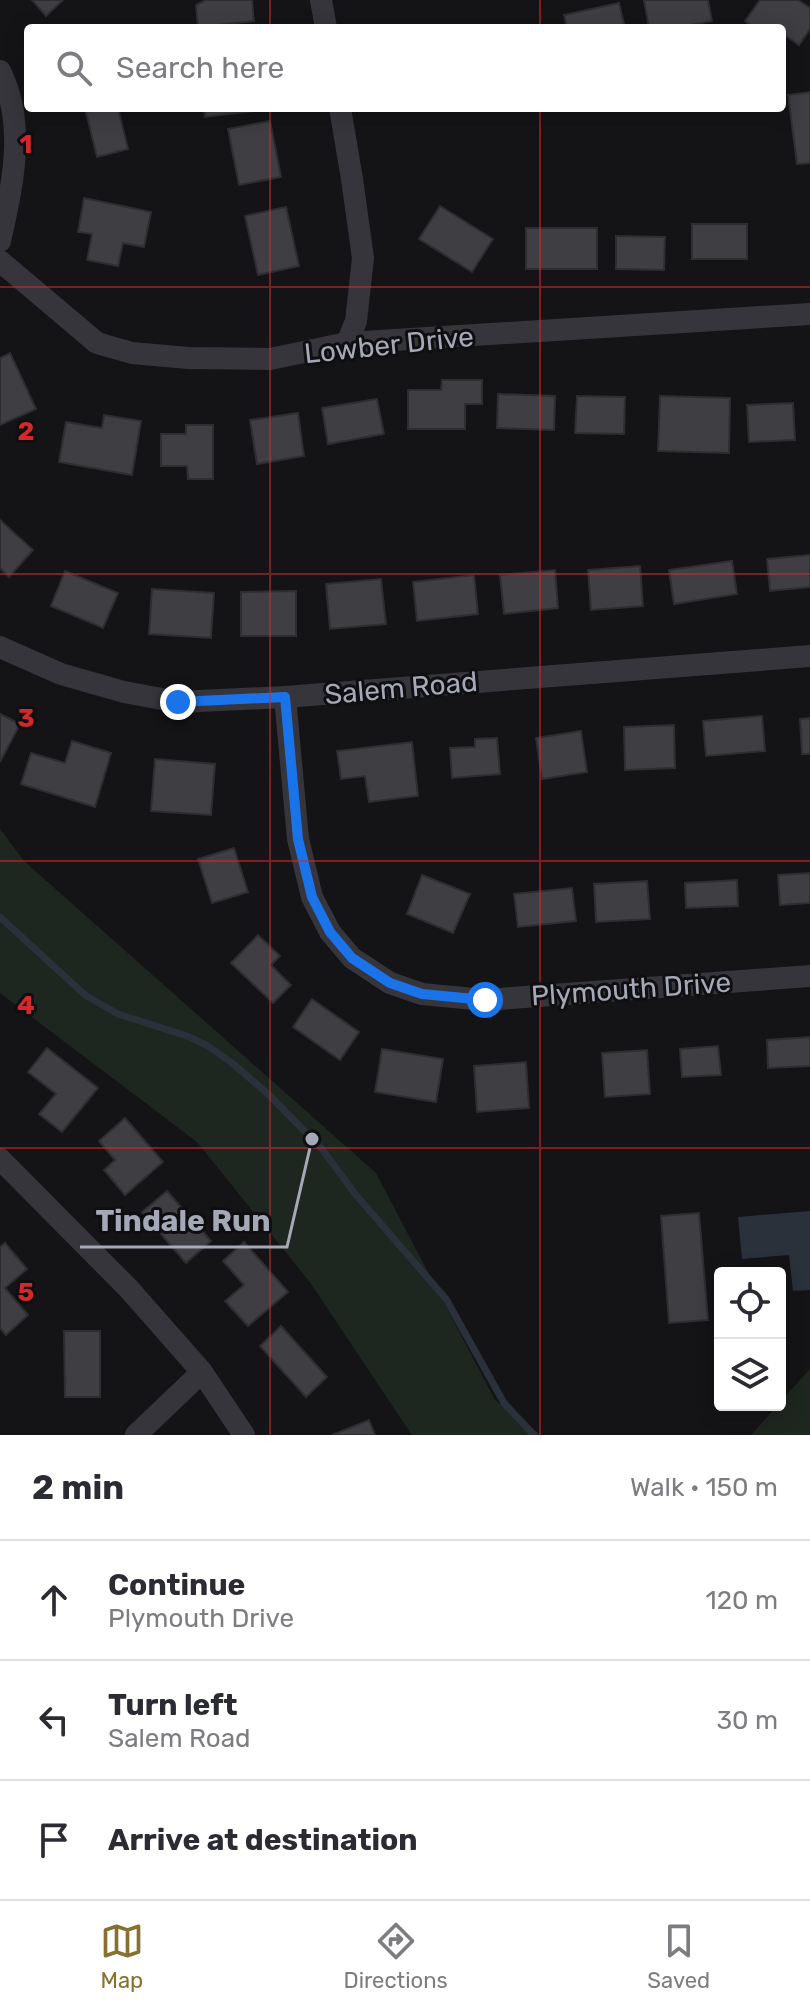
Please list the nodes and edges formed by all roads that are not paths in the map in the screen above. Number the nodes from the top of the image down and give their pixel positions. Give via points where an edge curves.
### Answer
1 (327, 1) edge
2 (326, 24) edge
3 (0, 71) edge
4 (341, 112) edge
5 (0, 241) edge
6 (0, 261) edge
7 (810, 314) edge
8 (347, 343) junction
9 (0, 647) edge
10 (810, 656) edge
11 (285, 697) junction
12 (810, 976) edge
13 (0, 1159) edge
14 (202, 1372) junction
15 (136, 1435) edge
16 (244, 1435) edge

1 - 2 street
3 - 5 street via 12,111 15,148
4 - 8 street via 363,258 356,321
6 - 8 street, Lowber Drive via 97,343 132,353 270,359
7 - 8 street, Lowber Drive
9 - 11 street, Salem Road via 61,674 178,702
10 - 11 street, Salem Road
11 - 12 street, Plymouth Drive via 298,839 312,897 330,932 352,958 390,983 422,994 485,1000
13 - 14 street via 129,1289
14 - 15 street
14 - 16 street

